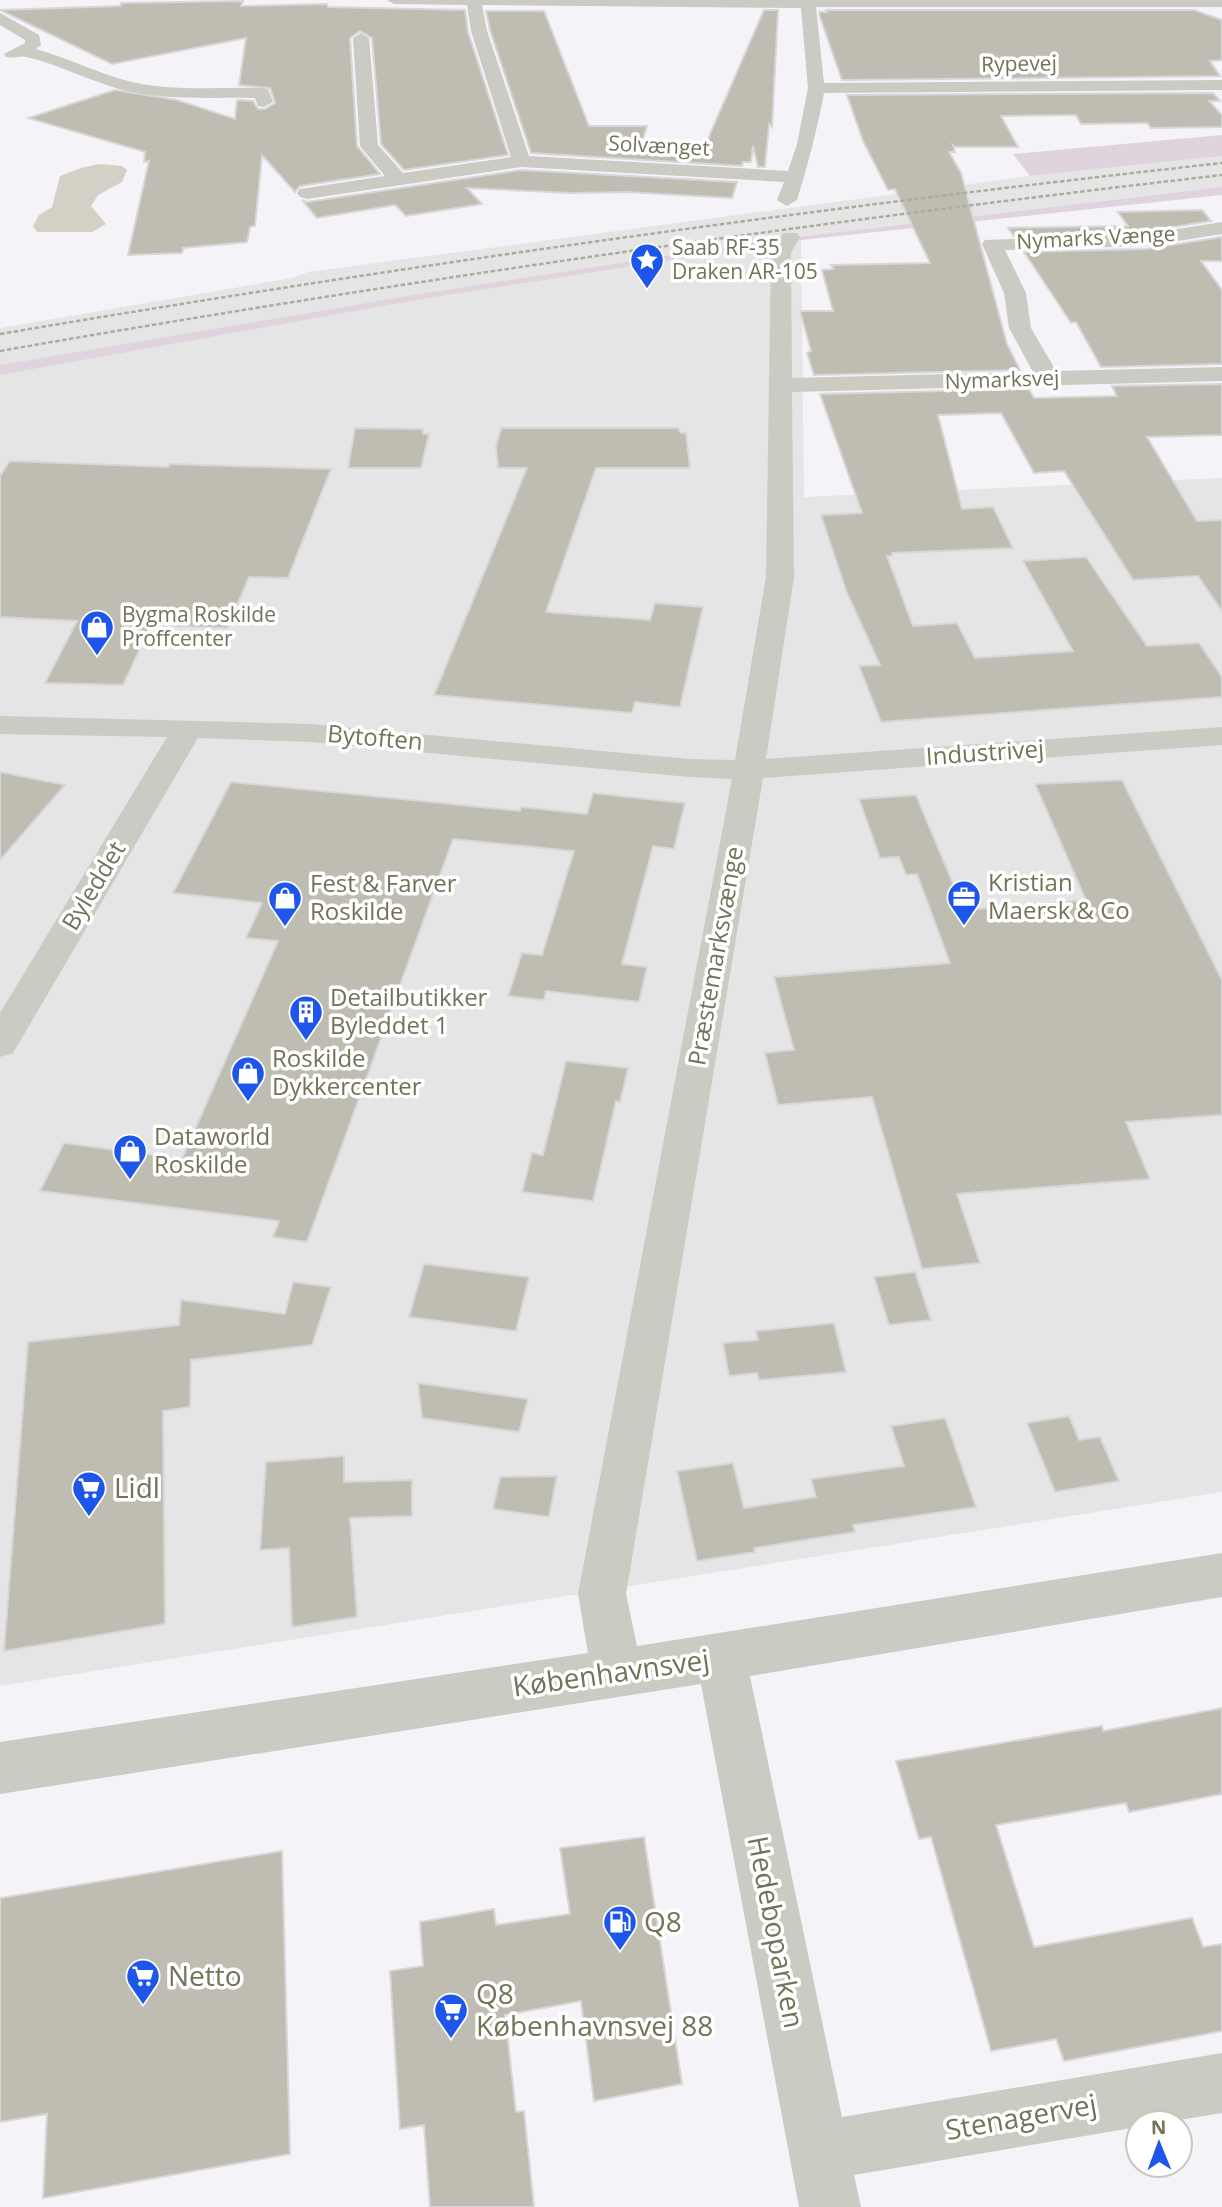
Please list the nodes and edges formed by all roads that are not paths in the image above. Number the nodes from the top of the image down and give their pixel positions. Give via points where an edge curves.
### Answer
1 (394, 0) edge
2 (474, 2) junction
3 (808, 2) edge
4 (1222, 2) edge
5 (0, 18) edge
6 (360, 37) dead end
7 (24, 51) junction
8 (0, 57) edge
9 (1222, 85) edge
10 (816, 88) junction
11 (264, 102) dead end
12 (521, 161) junction
13 (795, 177) junction
14 (398, 179) junction
15 (307, 193) dead end
16 (787, 201) dead end
17 (1222, 228) edge
18 (790, 237) dead end
19 (1222, 374) edge
20 (1048, 379) junction
21 (783, 385) junction
22 (0, 724) edge
23 (188, 728) junction
24 (1222, 736) edge
25 (749, 770) junction
26 (0, 1044) edge
27 (1222, 1575) edge
28 (721, 1657) junction
29 (617, 1671) junction
30 (0, 1768) edge
31 (1222, 2083) edge
32 (825, 2179) edge

1 - 2 street
2 - 3 street
2 - 12 street
3 - 4 street
3 - 10 street
5 - 7 street via 33,38 33,45
6 - 14 street via 369,146
7 - 8 street
7 - 11 street via 123,85 159,91 262,93
9 - 10 street, Rypevej
10 - 13 street
12 - 13 street, Solvænget
12 - 14 street, Solvænget
13 - 16 street
14 - 15 street, Solvænget
17 - 20 street, Nymarks Vænge via 1146,240 992,244 1016,293 1020,328
18 - 21 street, Præstemarksvænge via 781,253
19 - 20 street, Nymarksvej
20 - 21 street, Nymarksvej
21 - 25 street, Præstemarksvænge via 780,576
22 - 23 street, Bytoften
23 - 25 street, Bytoften via 353,736
23 - 26 street, Byleddet
24 - 25 street, Industrivej
25 - 29 street, Præstemarksvænge via 602,1594
27 - 28 street, Københavnsvej
28 - 29 street, Københavnsvej
28 - 32 street, Hedeboparken
29 - 30 street, Københavnsvej
31 - 32 street, Stenagervej

